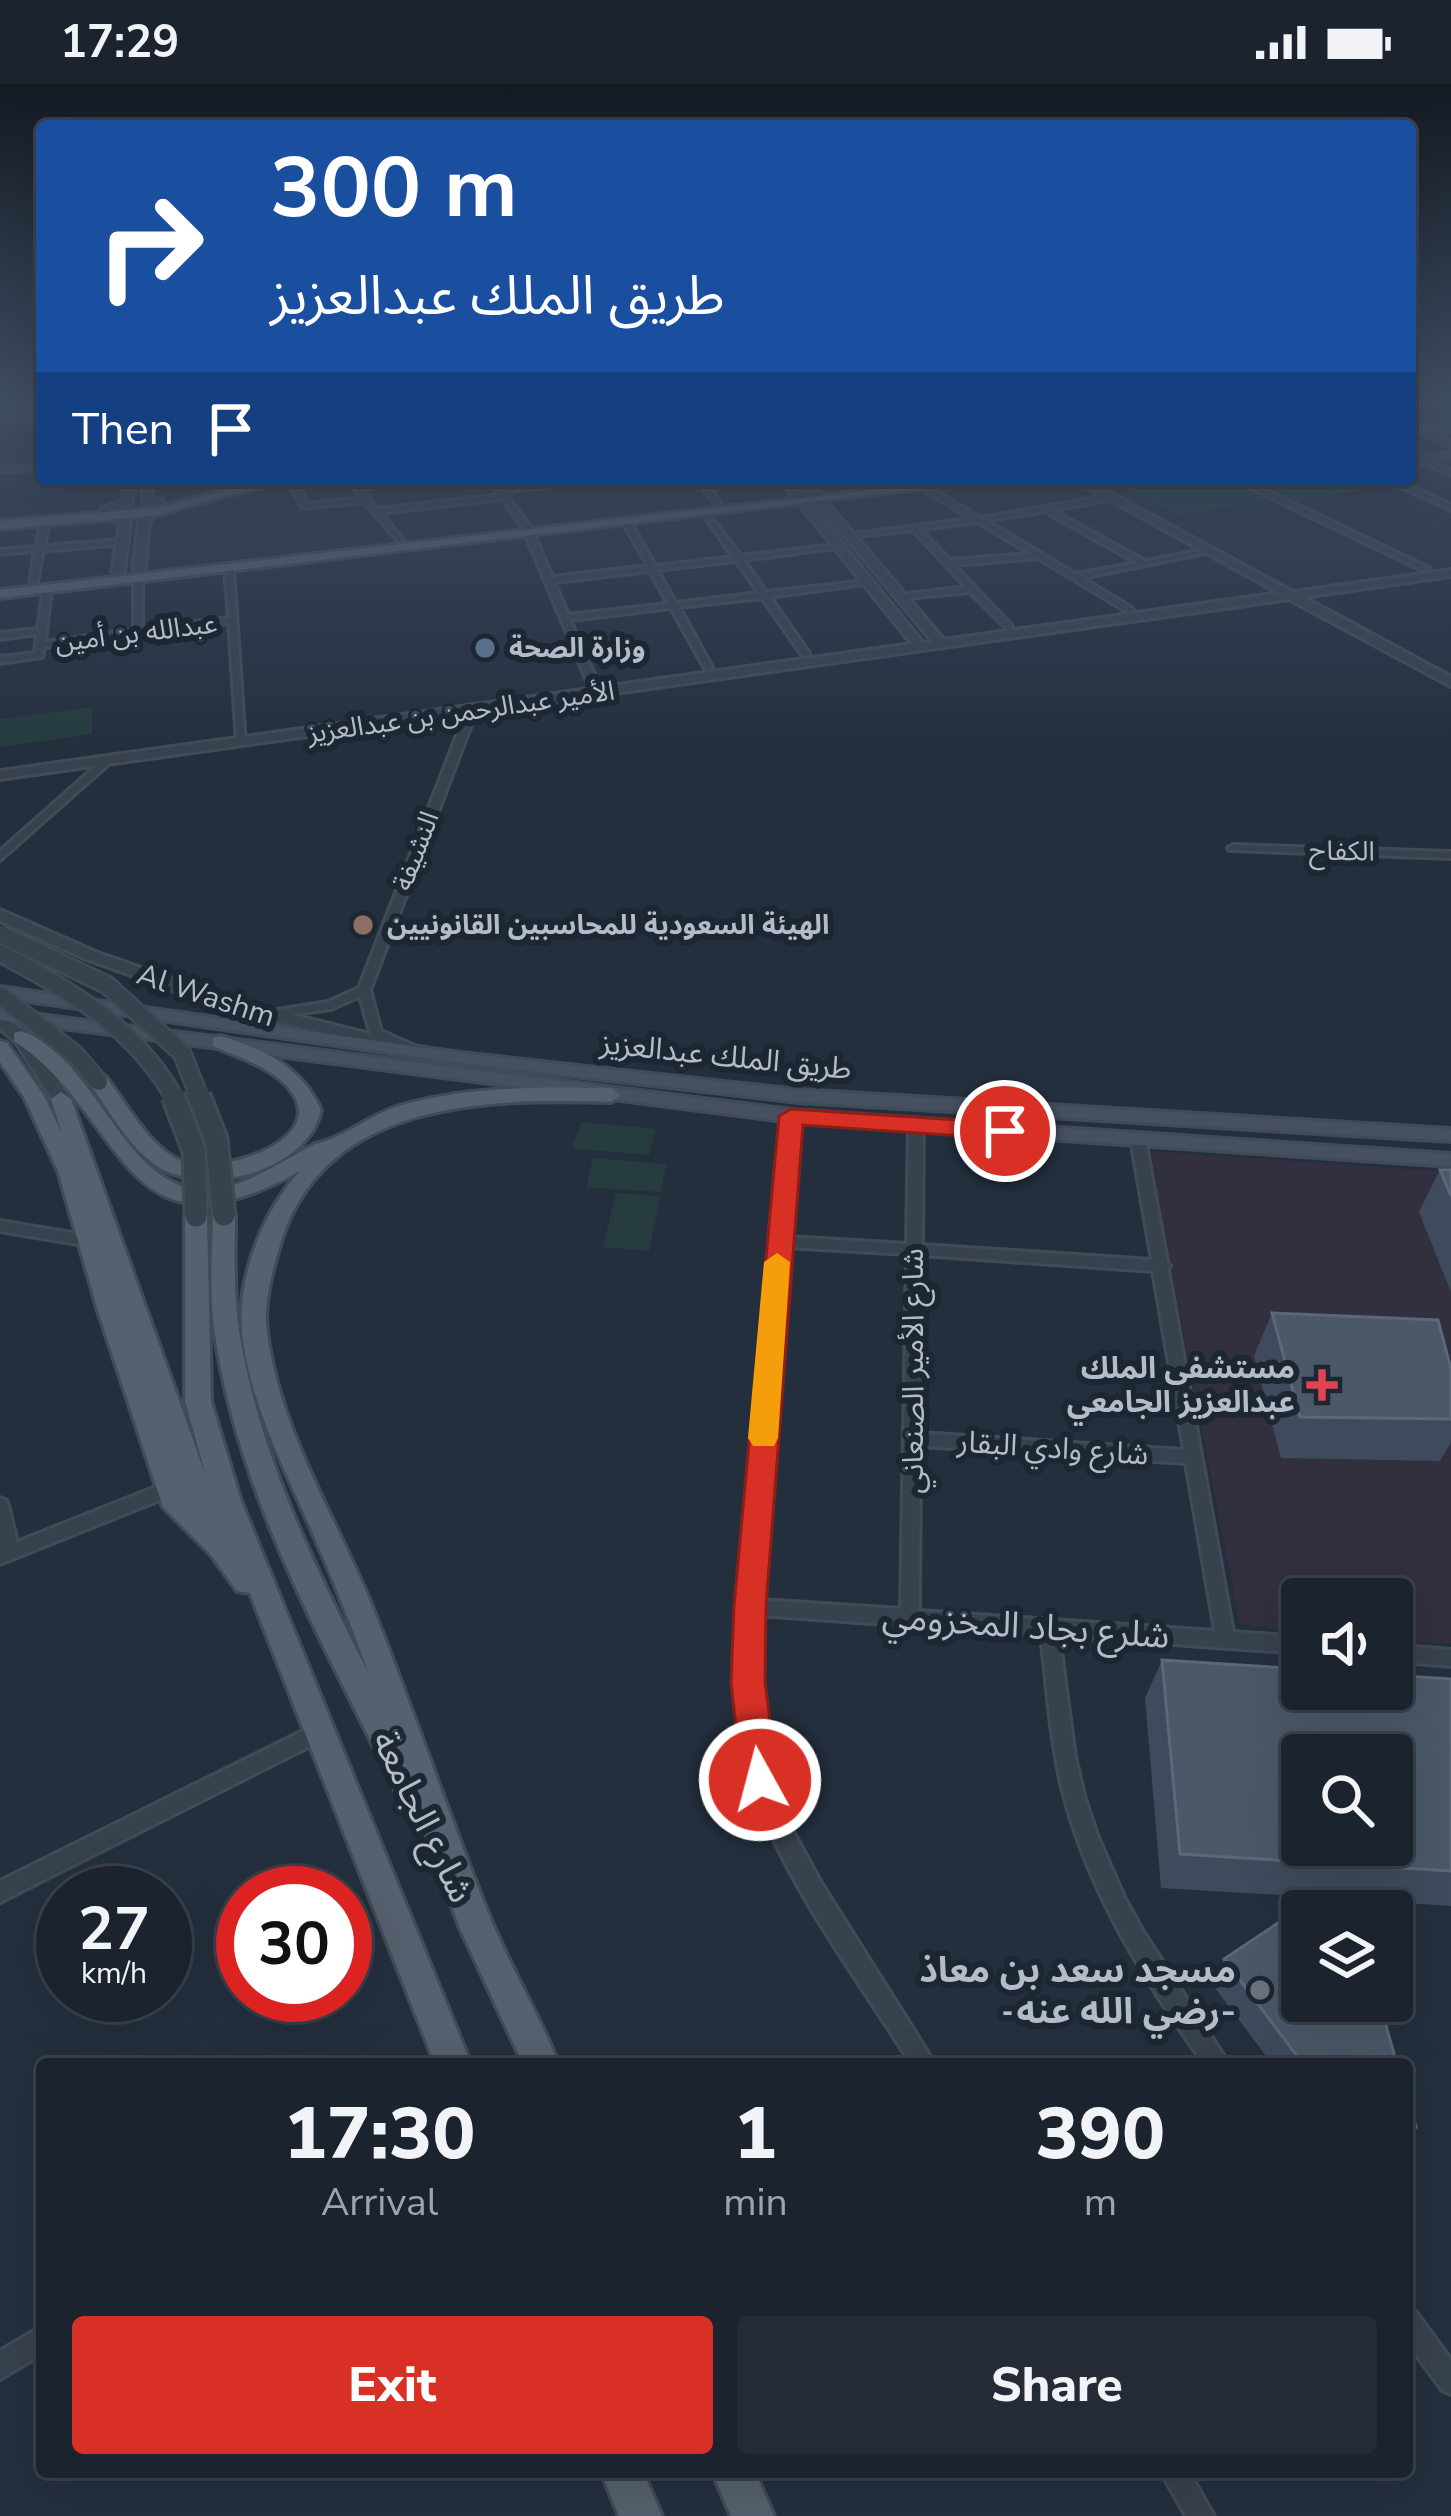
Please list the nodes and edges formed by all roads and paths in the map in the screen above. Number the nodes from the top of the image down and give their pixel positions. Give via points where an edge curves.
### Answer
1 (86, 518) edge
2 (108, 518) edge
3 (114, 518) edge
4 (116, 518) edge
5 (148, 518) edge
6 (385, 518) edge
7 (521, 518) edge
8 (620, 518) edge
9 (643, 518) edge
10 (718, 518) edge
11 (821, 518) edge
12 (832, 518) edge
13 (989, 518) edge
14 (1063, 518) edge
15 (1161, 518) edge
16 (1320, 518) edge
17 (0, 520) edge
18 (980, 520) junction
19 (626, 521) junction
20 (46, 524) junction
21 (143, 525) junction
22 (914, 527) junction
23 (528, 529) junction
24 (1186, 532) junction
25 (849, 535) junction
26 (399, 540) junction
27 (122, 542) junction
28 (838, 547) junction
29 (42, 549) junction
30 (1210, 551) junction
31 (0, 552) edge
32 (1039, 556) junction
33 (739, 559) junction
34 (948, 563) junction
35 (1145, 564) junction
36 (230, 568) junction
37 (652, 568) junction
38 (1425, 568) junction
39 (1451, 569) edge
40 (118, 572) junction
41 (138, 574) junction
42 (1074, 577) junction
43 (549, 580) junction
44 (33, 581) junction
45 (867, 583) junction
46 (0, 585) edge
47 (47, 589) junction
48 (972, 589) junction
49 (1279, 590) junction
50 (1296, 592) junction
51 (1312, 594) junction
52 (0, 595) edge
53 (764, 595) junction
54 (900, 597) junction
55 (673, 605) junction
56 (1129, 610) junction
57 (566, 618) junction
58 (232, 620) junction
59 (1009, 628) junction
60 (41, 632) junction
61 (138, 632) junction
62 (0, 636) edge
63 (938, 641) junction
64 (917, 644) junction
65 (40, 645) junction
66 (805, 653) junction
67 (0, 660) edge
68 (708, 667) junction
69 (1451, 670) edge
70 (1451, 682) edge
71 (593, 683) junction
72 (471, 712) junction
73 (241, 737) junction
74 (68, 760) junction
75 (108, 760) junction
76 (0, 764) edge
77 (0, 775) edge
78 (1233, 848) dead end
79 (1451, 854) edge
80 (0, 857) edge
81 (0, 915) edge
82 (0, 934) edge
83 (0, 953) edge
84 (364, 991) junction
85 (0, 993) edge
86 (266, 1016) junction
87 (0, 1018) edge
88 (10, 1042) edge
89 (220, 1042) junction
90 (421, 1052) junction
91 (99, 1082) joint
92 (611, 1095) junction
93 (61, 1099) joint
94 (791, 1116) junction
95 (916, 1125) junction
96 (1451, 1136) edge
97 (340, 1140) junction
98 (1138, 1140) junction
99 (1451, 1160) edge
100 (224, 1215) joint
101 (196, 1216) joint
102 (0, 1226) edge
103 (779, 1240) junction
104 (89, 1241) junction
105 (912, 1248) junction
106 (1162, 1266) junction
107 (915, 1439) junction
108 (1191, 1457) junction
109 (171, 1488) junction
110 (0, 1505) edge
111 (224, 1553) junction
112 (5, 1555) edge
113 (750, 1606) junction
114 (274, 1617) junction
115 (910, 1617) junction
116 (1049, 1627) junction
117 (1226, 1639) junction
118 (1281, 1643) edge
119 (1413, 1655) edge
120 (1451, 1658) edge
121 (321, 1731) junction
122 (0, 1892) edge
123 (476, 1926) junction
124 (451, 2058) edge
125 (538, 2058) edge
126 (920, 2058) edge
127 (1214, 2058) edge
128 (1413, 2329) edge
129 (36, 2343) edge
130 (0, 2366) edge
131 (1451, 2381) edge
132 (624, 2478) edge
133 (1178, 2478) edge
134 (640, 2516) edge
135 (1201, 2516) edge

1 - 17 main road
2 - 20 main road
3 - 27 street
4 - 21 street
5 - 21 street
6 - 26 street
7 - 23 street
8 - 23 main road
9 - 19 main road
10 - 33 street
11 - 28 street
12 - 25 street
13 - 18 street
14 - 35 street
15 - 24 street
16 - 38 street
17 - 20 main road
18 - 22 street
18 - 32 street
19 - 23 main road
19 - 37 street
20 - 29 street
21 - 41 street
22 - 25 street
22 - 34 street
23 - 26 main road
23 - 36 main road
23 - 43 street
24 - 30 street
24 - 50 street
25 - 54 street
26 - 41 main road
27 - 29 street
27 - 40 street
28 - 33 street
28 - 45 street
29 - 31 street
29 - 44 street
30 - 35 street
30 - 49 street
32 - 34 street
32 - 42 street
33 - 37 street
33 - 53 street
34 - 48 street
35 - 42 street
36 - 41 main road
36 - 58 street
37 - 43 street
37 - 55 street
38 - 39 street
38 - 50 street
39 - 51 street
40 - 41 main road
40 - 44 main road
41 - 47 main road
41 - 61 street
42 - 56 street
43 - 57 street
44 - 46 main road
45 - 53 street
45 - 64 street
47 - 52 main road
47 - 60 street
48 - 54 street
48 - 59 street
49 - 50 street
49 - 56 street
50 - 51 street
50 - 63 street
50 - 70 street
51 - 69 street
53 - 55 street
53 - 66 street
54 - 63 street
55 - 57 street
55 - 68 street
56 - 59 street
57 - 71 street
58 - 61 street, عبدالله بن أمين
58 - 73 street
59 - 63 street
60 - 62 street
60 - 65 street
61 - 65 street, عبدالله بن أمين
63 - 64 street
64 - 66 street, الأمير عبدالرحمن بن عبدالعزيز
64 - 72 street, الأمير عبدالرحمن بن عبدالعزيز
65 - 67 street, عبدالله بن أمين via 39,655
66 - 68 street, الأمير عبدالرحمن بن عبدالعزيز
68 - 71 street, الأمير عبدالرحمن بن عبدالعزيز
71 - 73 street, الأمير عبدالرحمن بن عبدالعزيز
72 - 73 street, الأمير عبدالرحمن بن عبدالعزيز
72 - 84 street, النشيفة
73 - 74 street, الأمير عبدالرحمن بن عبدالعزيز
73 - 75 street, الأمير عبدالرحمن بن عبدالعزيز
74 - 75 street, الأمير عبدالرحمن بن عبدالعزيز
74 - 76 street, الأمير عبدالرحمن بن عبدالعزيز
74 - 77 street, الأمير عبدالرحمن بن عبدالعزيز
75 - 80 street
78 - 79 street, الكفاح
81 - 86 street, Al Washm
82 - 100 street, bridge via 106,986 182,1053 216,1139
83 - 101 street, bridge via 90,1001 169,1083 193,1145
84 - 86 street
84 - 90 street via 375,1033
85 - 90 main road, طريق الملك عبدالعزيز
85 - 91 street, bridge
86 - 90 street, Al Washm
87 - 88 street
87 - 89 main road, طريق الملك عبدالعزيز
88 - 93 street
88 - 97 main road via 58,1063 128,1156 166,1189 211,1198
88 - 104 main road via 69,1172
89 - 91 main road via 271,1066 300,1087 310,1106 309,1121 284,1151 249,1166 208,1174 170,1164
89 - 92 main road, طريق الملك عبدالعزيز
90 - 96 main road, طريق الملك عبدالعزيز via 834,1099
92 - 94 main road, طريق الملك عبدالعزيز
92 - 97 main road via 438,1102
93 - 111 main road via 172,1426
94 - 95 main road, طريق الملك عبدالعزيز
94 - 103 street
95 - 98 main road, طريق الملك عبدالعزيز
95 - 105 street, شارع الأمير الصنعاني
97 - 123 main road via 272,1225 253,1330 295,1469 351,1588
98 - 99 main road, طريق الملك عبدالعزيز
98 - 106 street
100 - 123 main road, شارع الجامعة via 227,1332 264,1470
101 - 114 main road via 198,1401 246,1558
102 - 104 street
103 - 105 street
103 - 113 street
104 - 109 main road
105 - 106 street
105 - 107 street, شارع الأمير الصنعاني
106 - 108 street
107 - 108 street, شارع وادي البقار
107 - 115 street, شارع الأمير الصنعاني
108 - 117 street
109 - 111 main road via 178,1507
109 - 112 street
110 - 112 street
111 - 114 main road
113 - 115 street, شلرع بجاد المخزومي
113 - 126 street via 748,1683 760,1780 801,1864
114 - 121 main road, شارع الجامعة
115 - 116 street, شلرع بجاد المخزومي
116 - 117 street, شلرع بجاد المخزومي
116 - 127 street via 1074,1797 1108,1891
117 - 118 street, شلرع بجاد المخزومي
119 - 120 street
121 - 122 street
121 - 124 main road, شارع الجامعة
123 - 125 main road, شارع الجامعة
128 - 131 street
129 - 130 street
132 - 134 main road
133 - 135 street

